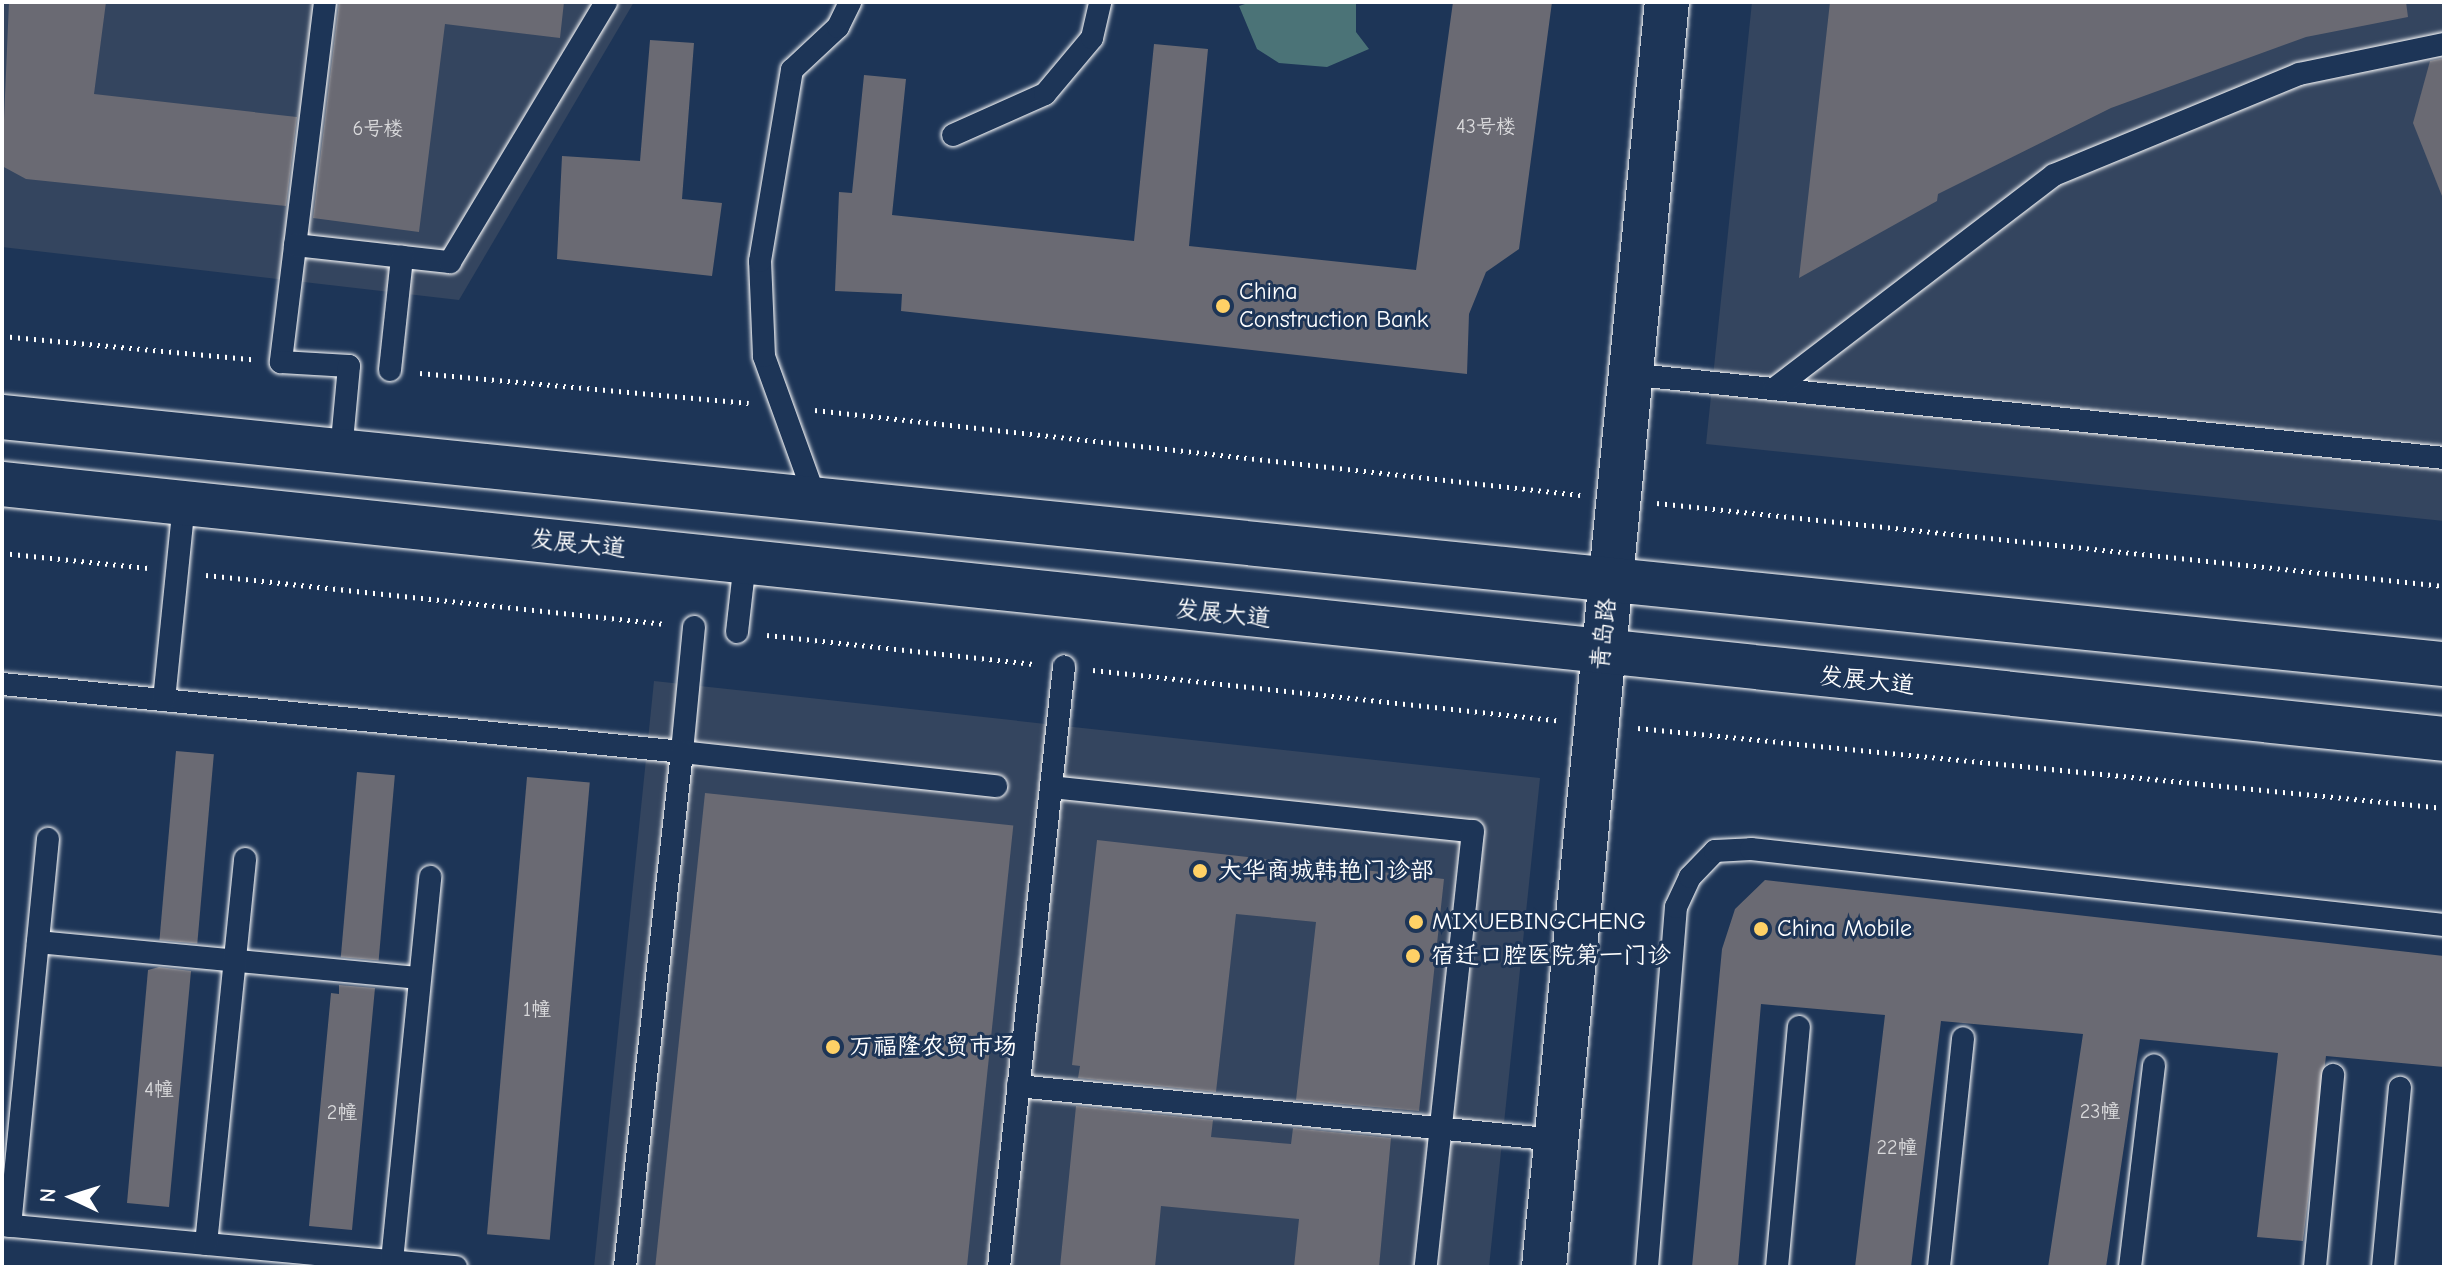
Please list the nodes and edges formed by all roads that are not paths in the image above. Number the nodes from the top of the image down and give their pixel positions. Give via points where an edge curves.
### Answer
1 (325, 2) edge
2 (606, 2) edge
3 (850, 2) edge
4 (1100, 2) edge
5 (1667, 2) edge
6 (2444, 44) edge
7 (953, 135) dead end
8 (295, 245) junction
9 (402, 257) junction
10 (390, 370) road end
11 (1627, 374) junction
12 (1774, 389) junction
13 (2, 417) edge
14 (341, 453) junction
15 (2444, 458) edge
16 (2, 484) edge
17 (816, 500) junction
18 (184, 503) junction
19 (745, 562) junction
20 (1609, 581) junction
21 (694, 627) road end
22 (737, 632) road end
23 (1602, 655) junction
24 (2444, 664) edge
25 (1064, 667) road end
26 (2, 684) edge
27 (164, 700) junction
28 (2444, 739) edge
29 (682, 752) junction
30 (996, 786) dead end
31 (1051, 787) junction
32 (48, 839) dead end
33 (245, 859) dead end
34 (430, 877) dead end
35 (2444, 925) edge
36 (38, 942) junction
37 (235, 961) junction
38 (419, 978) junction
39 (1799, 1027) dead end
40 (1963, 1038) dead end
41 (2154, 1065) dead end
42 (2333, 1075) dead end
43 (1018, 1086) junction
44 (2400, 1088) dead end
45 (1441, 1128) junction
46 (1556, 1140) junction
47 (6, 1226) edge
48 (206, 1244) junction
49 (392, 1261) junction
50 (456, 1267) edge
51 (625, 1267) edge
52 (999, 1267) edge
53 (1426, 1267) edge
54 (1544, 1267) edge
55 (1647, 1267) edge
56 (1777, 1267) edge
57 (1939, 1267) edge
58 (2130, 1267) edge
59 (2315, 1267) edge
60 (2383, 1267) edge

1 - 8 lane
2 - 9 lane via 450,262
3 - 17 lane via 838,27 792,70 776,141 760,261 764,356
4 - 7 lane via 1092,38 1045,94
5 - 11 main road, 青岛路
6 - 12 lane via 2299,74 2054,175
8 - 9 lane
8 - 14 lane via 281,362 349,366
9 - 10 lane
11 - 12 lane
11 - 20 main road, 青岛路
12 - 15 lane
13 - 14 main road
14 - 17 main road
16 - 18 main road, 发展大道
17 - 20 main road
18 - 19 main road, 发展大道
18 - 27 lane
19 - 22 lane
19 - 23 main road, 发展大道
20 - 23 main road, 青岛路
20 - 24 main road
21 - 29 lane
23 - 28 main road, 发展大道
23 - 46 main road, 青岛路
25 - 31 lane
26 - 27 lane
27 - 29 lane
29 - 30 lane
29 - 51 lane
31 - 43 lane
31 - 45 lane via 1473,831
32 - 36 lane
33 - 37 lane
34 - 38 lane
35 - 55 lane via 1751,849 1715,851 1676,907
36 - 37 lane
36 - 47 lane
37 - 38 lane
37 - 48 lane
38 - 49 lane
39 - 56 lane
40 - 57 lane
41 - 58 lane
42 - 59 lane
43 - 45 lane
43 - 52 lane
44 - 60 lane
45 - 46 lane
45 - 53 lane
46 - 54 main road, 青岛路
47 - 48 lane
48 - 49 lane
49 - 50 lane

